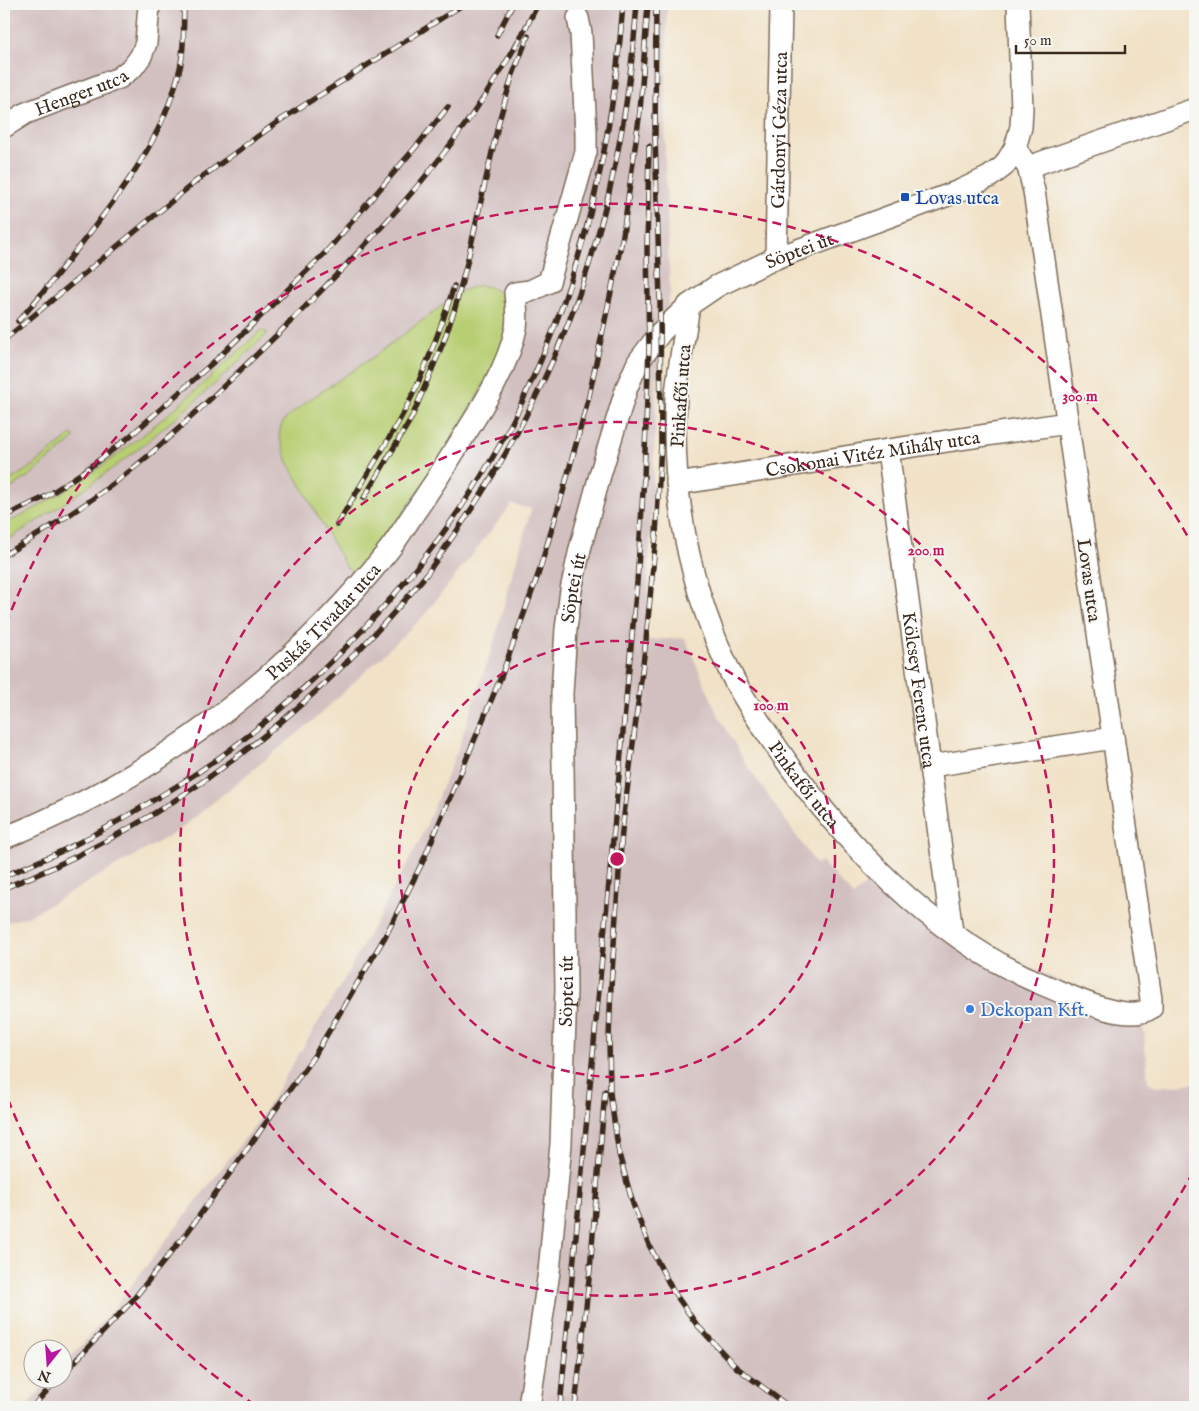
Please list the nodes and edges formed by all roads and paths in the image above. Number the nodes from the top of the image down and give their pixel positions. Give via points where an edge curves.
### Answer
1 (148, 4) edge
2 (781, 4) edge
3 (1018, 4) edge
4 (578, 18) dead end
5 (1195, 110) edge
6 (4, 127) edge
7 (1015, 148) junction
8 (1028, 167) junction
9 (776, 258) junction
10 (689, 305) junction
11 (1067, 423) junction
12 (888, 450) junction
13 (677, 484) junction
14 (1113, 738) junction
15 (931, 766) junction
16 (4, 838) edge
17 (952, 932) junction
18 (1144, 1012) joint
19 (529, 1407) edge

1 - 6 street, Henger utca via 146,42 141,56 119,78 26,113
2 - 9 street, Gárdonyi Géza utca
3 - 7 street, Söptei út via 1022,109
4 - 16 street, Puskás Tivadar utca via 582,33 586,152 549,282 530,291 515,293 516,329 494,384 441,474 389,550 318,629 235,705 134,774
5 - 8 street
7 - 8 street, Lovas utca
7 - 9 street, Söptei út via 1004,166 959,191
8 - 11 street, Lovas utca
9 - 10 street, Söptei út via 717,286
10 - 13 street, Pinkafői utca via 676,391
10 - 19 street, Söptei út via 661,332 638,362 627,387 600,475 571,590 562,694 566,989 561,1144 549,1272
11 - 12 street, Csokonai Vitéz Mihály utca
11 - 14 street, Lovas utca
12 - 13 street, Csokonai Vitéz Mihály utca
12 - 15 street, Kölcsey Ferenc utca
13 - 17 street, Pinkafői utca via 701,595 721,649 746,701 792,770 823,809 889,882
14 - 15 street
14 - 18 street, Lovas utca via 1151,999 1150,1008
15 - 17 street, Kölcsey Ferenc utca
17 - 18 street, Pinkafői utca via 1026,978 1116,1013

